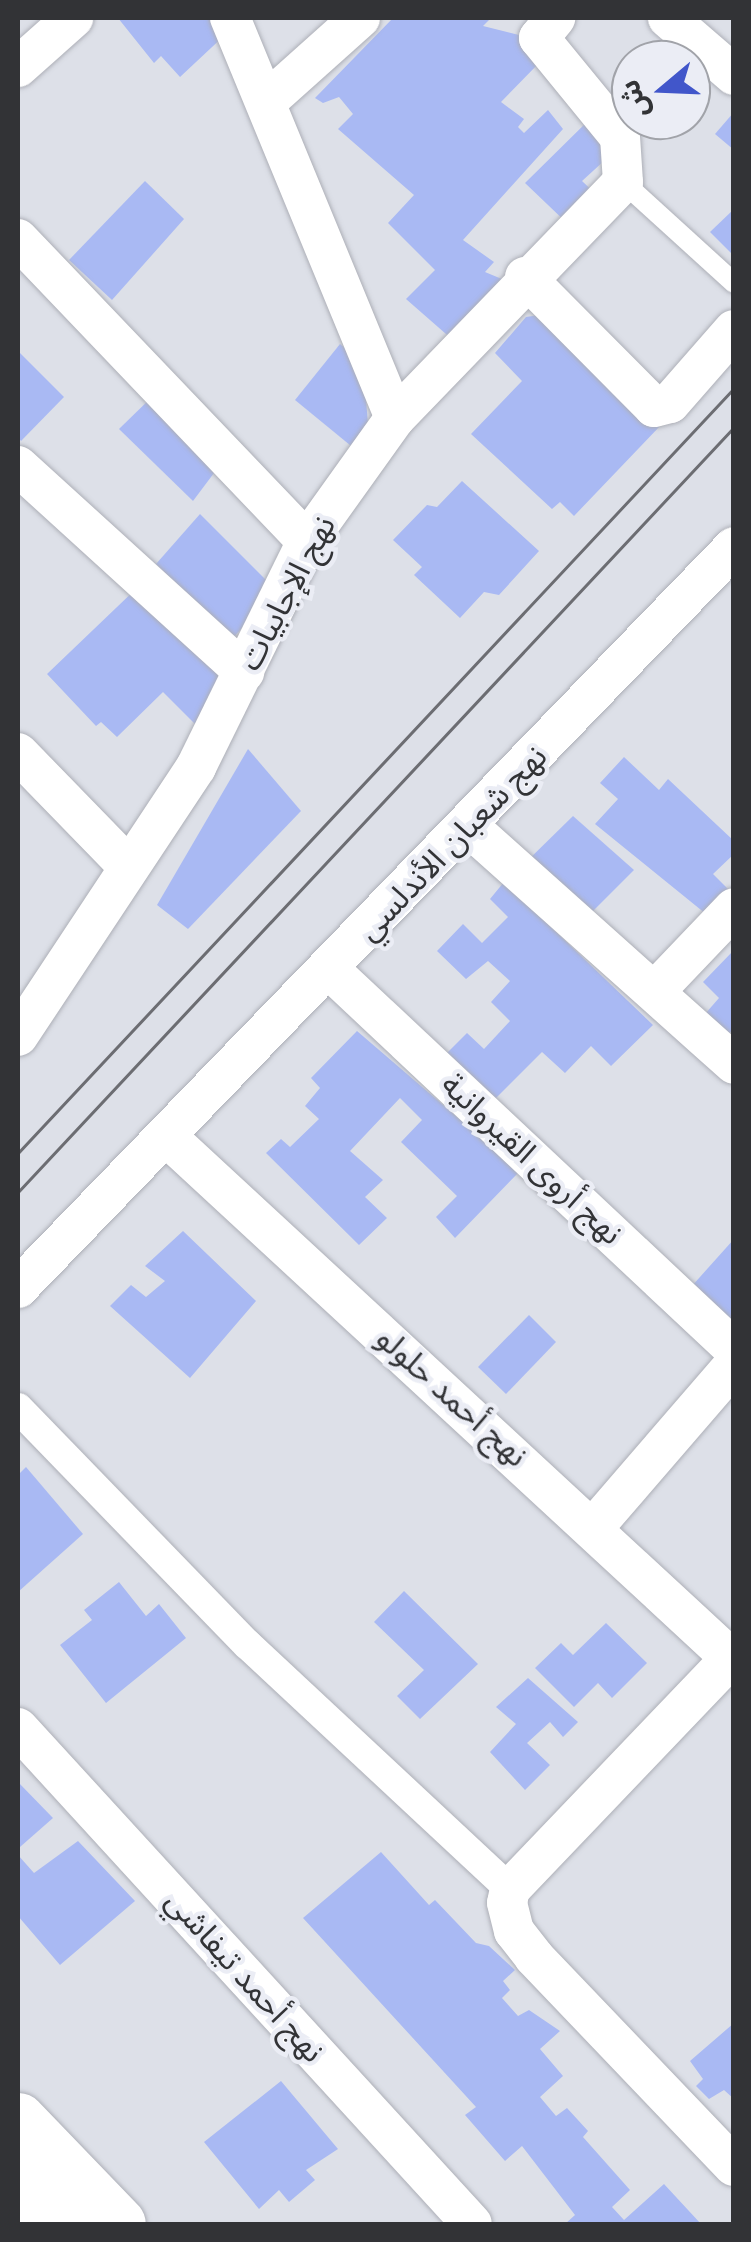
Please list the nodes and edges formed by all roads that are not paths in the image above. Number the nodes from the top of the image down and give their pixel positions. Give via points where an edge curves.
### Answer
1 (73, 18) edge
2 (230, 18) edge
3 (360, 18) edge
4 (668, 18) edge
5 (536, 24) edge
6 (18, 67) edge
7 (734, 75) edge
8 (266, 102) junction
9 (623, 182) junction
10 (18, 239) edge
11 (524, 277) junction
12 (734, 284) edge
13 (734, 330) edge
14 (395, 418) junction
15 (18, 466) edge
16 (307, 541) junction
17 (734, 546) edge
18 (244, 672) junction
19 (18, 753) edge
20 (468, 826) junction
21 (129, 867) junction
22 (734, 908) edge
23 (330, 970) junction
24 (656, 990) junction
25 (18, 1036) edge
26 (734, 1064) edge
27 (166, 1136) junction
28 (18, 1288) edge
29 (734, 1348) edge
30 (734, 1366) edge
31 (18, 1408) edge
32 (594, 1527) junction
33 (732, 1660) edge
34 (18, 1728) edge
35 (510, 1889) junction
36 (18, 2120) edge
37 (734, 2166) edge
38 (18, 2188) edge
39 (54, 2224) edge
40 (118, 2224) edge
41 (472, 2224) edge

1 - 6 street
2 - 8 street
3 - 8 street
4 - 7 street
5 - 9 street via 620,137
8 - 14 street
9 - 11 street, نهج الإجابيات
9 - 12 lane
10 - 16 street
11 - 13 street via 654,408 670,403
11 - 14 street, نهج الإجابيات
14 - 16 street, نهج الإجابيات
15 - 18 street
16 - 18 street, نهج الإجابيات
17 - 20 street, نهج شعبان الأندلسي
18 - 21 street, نهج الإجابيات via 196,767
19 - 21 street
20 - 23 street, نهج شعبان الأندلسي
20 - 24 street
21 - 25 street, نهج الإجابيات
22 - 24 street
23 - 27 street, نهج شعبان الأندلسي
23 - 29 street, نهج أروى القيروانية
24 - 26 street
27 - 28 street, نهج شعبان الأندلسي
27 - 32 street, نهج أحمد حلولو
30 - 32 street
31 - 35 street via 248,1645
32 - 33 street, نهج أحمد حلولو
33 - 35 street
34 - 41 street, نهج أحمد تيفاشي
35 - 37 street via 514,1931
36 - 40 main road
38 - 39 main road

